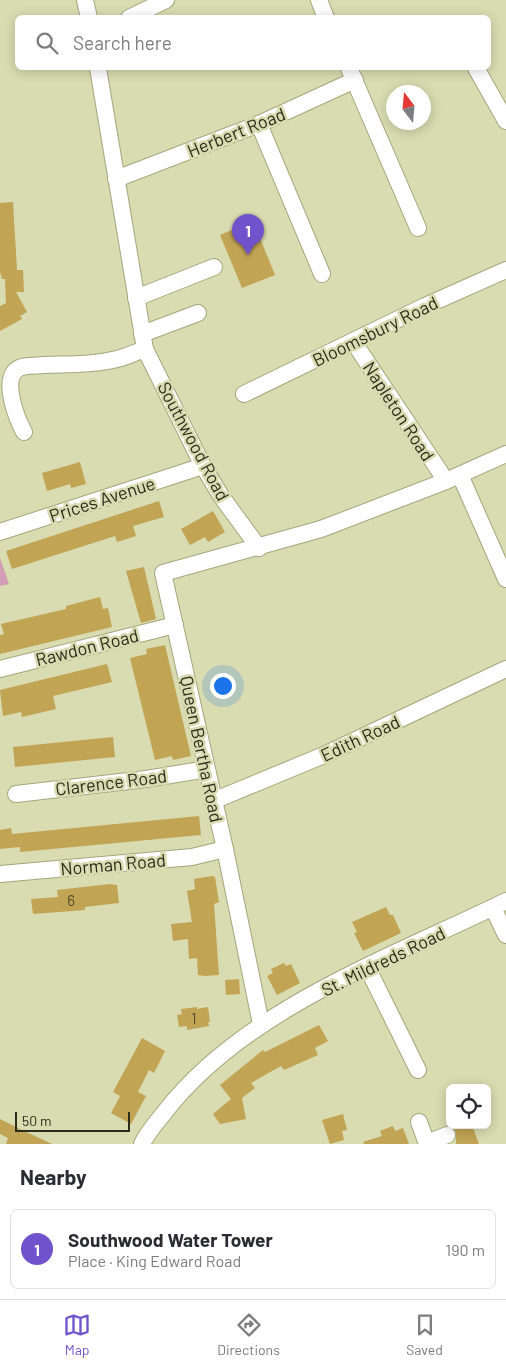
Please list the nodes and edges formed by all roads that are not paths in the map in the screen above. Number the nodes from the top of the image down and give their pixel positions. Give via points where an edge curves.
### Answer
1 (85, 0) edge
2 (166, 0) edge
3 (319, 0) edge
4 (88, 15) edge
5 (136, 15) edge
6 (325, 15) edge
7 (98, 70) edge
8 (477, 70) edge
9 (352, 74) edge
10 (506, 122) edge
11 (259, 124) junction
12 (116, 179) junction
13 (418, 228) dead end
14 (214, 268) dead end
15 (506, 270) edge
16 (322, 274) dead end
17 (136, 298) junction
18 (198, 313) dead end
19 (353, 341) junction
20 (144, 342) junction
21 (12, 354) dead end
22 (13, 372) junction
23 (244, 394) dead end
24 (24, 432) dead end
25 (506, 454) edge
26 (203, 466) junction
27 (453, 478) junction
28 (0, 532) edge
29 (259, 548) junction
30 (506, 578) edge
31 (175, 625) junction
32 (0, 669) edge
33 (506, 669) edge
34 (207, 769) junction
35 (16, 794) dead end
36 (213, 801) junction
37 (224, 849) junction
38 (0, 874) edge
39 (499, 905) edge
40 (506, 935) edge
41 (367, 967) junction
42 (261, 1024) junction
43 (418, 1070) dead end
44 (419, 1122) dead end
45 (447, 1135) dead end
46 (142, 1144) edge
47 (427, 1144) edge

1 - 4 street
2 - 5 street
3 - 6 street
7 - 12 street, Southwood Road
8 - 10 street
9 - 11 street, Herbert Road
9 - 13 street
11 - 12 street, Herbert Road
11 - 16 street
12 - 17 street, Southwood Road
14 - 17 street
15 - 19 street, Bloomsbury Road
17 - 20 street, Southwood Road
18 - 20 street
19 - 23 street, Bloomsbury Road
19 - 27 street, Napleton Road
20 - 22 street via 118,359 88,364 30,366
20 - 26 street, Southwood Road
21 - 22 street
22 - 24 street via 12,406
25 - 27 street
26 - 28 street, Prices Avenue
26 - 29 street, Southwood Road
27 - 29 street via 320,529
27 - 30 street, Napleton Road
29 - 31 street, Queen Bertha Road via 163,573
31 - 32 street, Rawdon Road
31 - 34 street, Queen Bertha Road
33 - 36 street, Edith Road via 324,755
34 - 35 street, Clarence Road
34 - 36 street, Queen Bertha Road
36 - 37 street, Queen Bertha Road
37 - 38 street, Norman Road via 192,857
37 - 42 street, Queen Bertha Road
39 - 40 street
39 - 41 street, St. Mildreds Road
41 - 42 street, St. Mildreds Road
41 - 43 street
42 - 46 street, St. Mildreds Road via 232,1044 179,1094
44 - 47 street
45 - 47 street

